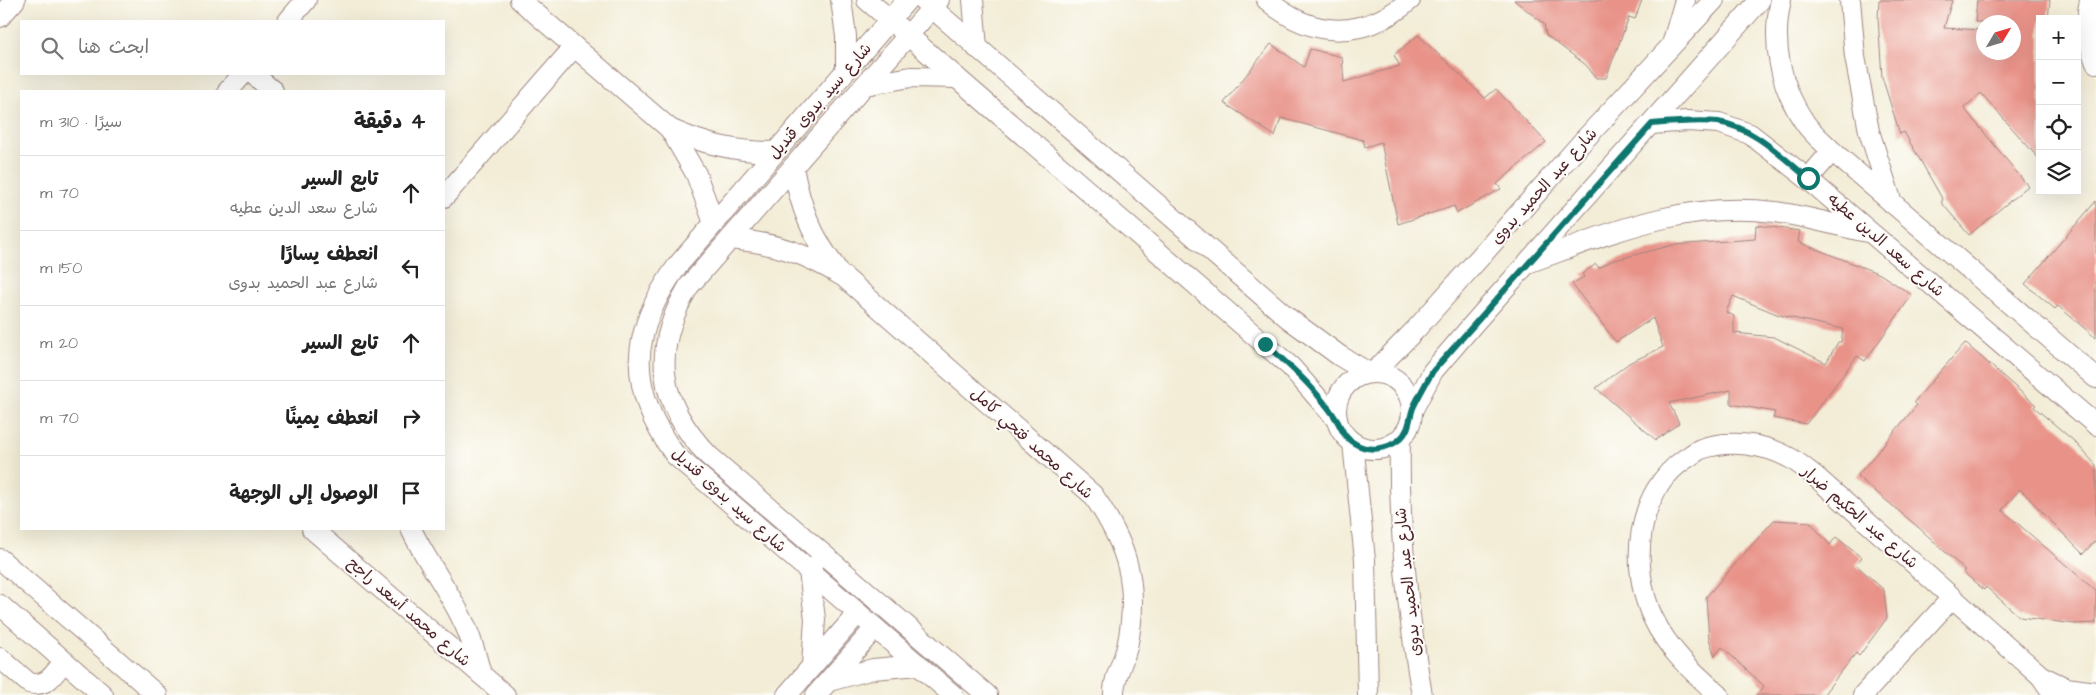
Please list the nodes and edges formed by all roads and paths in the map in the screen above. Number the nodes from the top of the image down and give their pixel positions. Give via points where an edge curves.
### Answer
1 (14, 0) edge
2 (306, 0) edge
3 (520, 0) edge
4 (841, 0) edge
5 (867, 0) edge
6 (907, 0) edge
7 (973, 0) edge
8 (1267, 0) edge
9 (1410, 0) edge
10 (1685, 0) edge
11 (1714, 0) edge
12 (1760, 0) edge
13 (1781, 0) edge
14 (1850, 0) edge
15 (2090, 0) edge
16 (931, 3) edge
17 (0, 17) edge
18 (289, 20) edge
19 (890, 20) junction
20 (908, 36) junction
21 (574, 47) junction
22 (1672, 47) junction
23 (978, 48) junction
24 (2096, 63) edge
25 (846, 70) junction
26 (242, 75) edge
27 (254, 75) edge
28 (957, 78) junction
29 (865, 85) junction
30 (229, 90) edge
31 (272, 90) edge
32 (1652, 124) junction
33 (670, 129) junction
34 (1832, 151) junction
35 (776, 152) junction
36 (794, 167) junction
37 (1808, 178) junction
38 (445, 197) edge
39 (1892, 203) junction
40 (714, 223) junction
41 (1872, 233) junction
42 (730, 239) junction
43 (1526, 264) junction
44 (844, 278) junction
45 (1372, 373) junction
46 (2096, 378) edge
47 (1412, 411) junction
48 (1337, 420) junction
49 (2096, 425) edge
50 (1400, 439) junction
51 (1353, 443) junction
52 (313, 530) edge
53 (410, 530) edge
54 (823, 553) junction
55 (0, 559) edge
56 (809, 571) junction
57 (1952, 598) junction
58 (0, 605) edge
59 (858, 614) junction
60 (875, 628) junction
61 (0, 658) edge
62 (64, 661) junction
63 (919, 665) junction
64 (812, 666) junction
65 (481, 674) junction
66 (2041, 676) junction
67 (823, 688) edge
68 (1108, 692) edge
69 (2096, 692) edge
70 (103, 695) edge
71 (158, 695) edge
72 (505, 695) edge
73 (787, 695) edge
74 (954, 695) edge
75 (987, 695) edge
76 (1368, 695) edge
77 (1422, 695) edge
78 (1719, 695) edge
79 (1863, 695) edge
80 (2054, 695) edge

1 - 17 street
2 - 18 street
3 - 21 street
4 - 25 street
5 - 19 street
6 - 19 street, شارع سيد بدوى قنديل
7 - 23 street
8 - 9 street via 1292,19 1316,28 1342,30 1367,26 1390,16
10 - 22 street
11 - 22 street, شارع عبد الحميد بدوى
12 - 32 street
13 - 34 street via 1777,53 1787,90 1805,124
14 - 39 street via 1855,57 1869,131
15 - 24 street via 2087,13 2089,46
16 - 20 street, شارع سيد بدوى قنديل
16 - 23 street
19 - 20 street
19 - 25 street, شارع سيد بدوى قنديل
20 - 28 street
20 - 29 street, شارع سيد بدوى قنديل
21 - 33 street
21 - 38 street
22 - 45 street, شارع عبد الحميد بدوى via 1584,140 1424,321
23 - 45 street via 1288,318 1333,352
25 - 35 street, شارع سيد بدوى قنديل
26 - 30 street
27 - 31 street
28 - 29 street via 911,77
28 - 48 street via 1291,367
29 - 36 street, شارع سيد بدوى قنديل
32 - 37 street, شارع سعد الدين عطيه via 1719,122 1750,134
32 - 43 street
33 - 35 street via 721,148
33 - 40 street via 696,174
34 - 37 street
34 - 39 street
35 - 40 street, شارع سيد بدوى قنديل
36 - 42 street, شارع سيد بدوى قنديل
36 - 44 street, شارع محمد فتحي كامل via 799,198 809,226 824,253
37 - 41 street, شارع سعد الدين عطيه
39 - 46 street
40 - 56 street, شارع سيد بدوى قنديل via 659,291 648,314 641,346 642,388 649,412 675,455
41 - 43 street via 1776,212 1726,209 1676,214 1627,227
41 - 49 street, شارع سعد الدين عطيه
42 - 44 street, شارع محمد فتحي كامل via 790,249 818,261
42 - 54 street, شارع سيد بدوى قنديل via 689,286 676,309 664,361 667,388 676,413 690,436
43 - 47 street via 1433,371
44 - 68 street, شارع محمد فتحي كامل via 1068,472 1093,495 1112,524 1125,555 1132,588 1132,623 1125,656
45 - 47 street via 1386,374 1396,380 1408,394
45 - 48 street via 1359,375 1342,389 1336,409
47 - 50 street via 1411,421
48 - 51 street via 1340,429
50 - 51 street via 1378,449
50 - 77 street, شارع عبد الحميد بدوى via 1401,552
51 - 76 street via 1365,570
52 - 65 street, شارع محمد أسعد راجح
53 - 65 street via 463,621
54 - 56 street
54 - 75 street, شارع سيد بدوى قنديل
55 - 71 street
56 - 59 street, شارع سيد بدوى قنديل
56 - 64 street via 815,619
57 - 66 street, شارع عبد الحكيم ضرار
57 - 78 street, شارع عبد الحكيم ضرار via 1815,476 1790,458 1754,446 1731,444 1701,449 1673,467 1653,494 1643,525 1640,556 1643,587 1652,617 1688,668
57 - 79 street
58 - 62 street
59 - 60 street, شارع سيد بدوى قنديل
59 - 64 street
60 - 63 street, شارع سيد بدوى قنديل
60 - 67 street
61 - 62 street via 28,683 34,684 46,682
62 - 70 street
63 - 67 street via 873,669
63 - 74 street, شارع سيد بدوى قنديل
64 - 73 street
65 - 72 street, شارع محمد أسعد راجح
66 - 69 street, شارع عبد الحكيم ضرار via 2066,688
66 - 80 street, شارع عبد الحكيم ضرار

